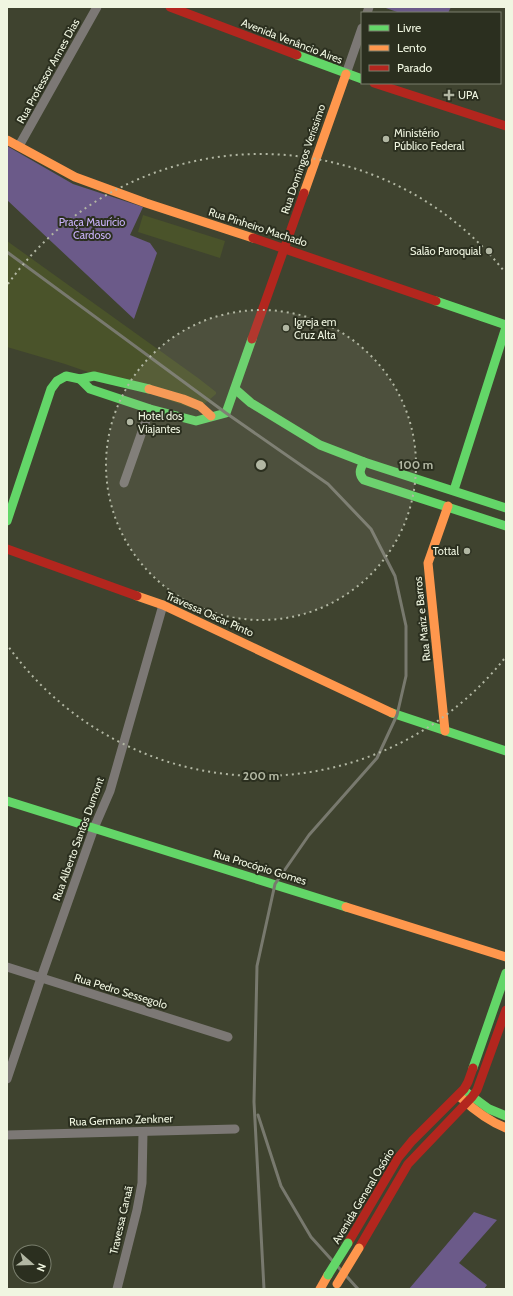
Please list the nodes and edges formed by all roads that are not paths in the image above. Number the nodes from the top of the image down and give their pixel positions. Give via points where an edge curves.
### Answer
1 (97, 7) edge
2 (170, 7) edge
3 (361, 31) edge
4 (346, 74) junction
5 (361, 79) edge
6 (377, 84) edge
7 (506, 126) edge
8 (7, 140) edge
9 (20, 146) junction
10 (285, 248) junction
11 (506, 326) edge
12 (80, 379) junction
13 (235, 389) junction
14 (150, 409) junction
15 (211, 416) junction
16 (364, 462) junction
17 (124, 483) dead end
18 (454, 490) junction
19 (448, 506) junction
20 (506, 508) edge
21 (7, 522) edge
22 (506, 526) edge
23 (7, 550) edge
24 (163, 605) junction
25 (445, 731) junction
26 (506, 751) edge
27 (7, 801) edge
28 (94, 828) junction
29 (506, 957) edge
30 (7, 967) edge
31 (506, 973) edge
32 (41, 978) junction
33 (506, 1010) edge
34 (228, 1037) dead end
35 (7, 1079) edge
36 (460, 1092) junction
37 (469, 1100) junction
38 (495, 1112) junction
39 (506, 1116) edge
40 (490, 1122) junction
41 (235, 1128) dead end
42 (506, 1128) edge
43 (142, 1132) junction
44 (7, 1135) edge
45 (375, 1197) junction
46 (385, 1203) junction
47 (336, 1287) edge
48 (117, 1289) edge
49 (320, 1289) edge

1 - 9 street, Rua Professor Annes Dias
2 - 4 main road, Avenida Venâncio Aires
3 - 4 street, Rua Domingos Veríssimo
4 - 5 main road, Avenida Venâncio Aires
4 - 10 main road, Rua Domingos Veríssimo
6 - 7 main road
8 - 9 main road, Rua Pinheiro Machado
9 - 10 main road, Rua Pinheiro Machado via 75,176 146,203
10 - 11 main road, Rua Pinheiro Machado
10 - 13 main road, Rua Domingos Veríssimo
11 - 18 main road, Rua Mariz e Barros
12 - 14 main road via 90,389
12 - 15 main road via 94,376 137,385 200,406
12 - 21 main road via 66,376 57,381 51,389
13 - 15 main road, Rua Domingos Veríssimo via 226,413
13 - 16 main road via 251,403 320,445
14 - 15 main road via 196,421
14 - 17 street
16 - 18 main road
16 - 19 main road via 359,470 364,480
18 - 19 main road, Rua Mariz e Barros via 459,495 459,501 455,506
18 - 20 main road
19 - 22 main road
19 - 25 main road, Rua Mariz e Barros via 428,563
23 - 24 main road, Travessa Oscar Pinto
24 - 25 main road, Travessa Oscar Pinto via 397,715
24 - 28 street, Rua Alberto Santos Dumont via 110,791
25 - 26 main road, Travessa Oscar Pinto
27 - 28 main road, Rua Procópio Gomes
28 - 29 main road, Rua Procópio Gomes
28 - 32 street, Rua Alberto Santos Dumont
30 - 32 street, Rua Pedro Sessegolo
31 - 36 main road, Avenida General Osório via 471,1076
32 - 34 street, Rua Pedro Sessegolo
32 - 35 street, Rua Alberto Santos Dumont
33 - 37 main road, Avenida General Osório via 480,1084
36 - 37 main road
36 - 45 main road, Avenida General Osório via 398,1158
37 - 38 main road
37 - 40 main road
37 - 46 main road, Avenida General Osório via 408,1164
38 - 39 main road
38 - 40 main road
40 - 42 main road
41 - 43 street, Rua Germano Zenkner
43 - 44 street, Rua Germano Zenkner
43 - 48 street, Travessa Canaã via 142,1183
45 - 46 main road
45 - 49 main road, Avenida General Osório, bridge
46 - 47 main road, Avenida General Osório, bridge

